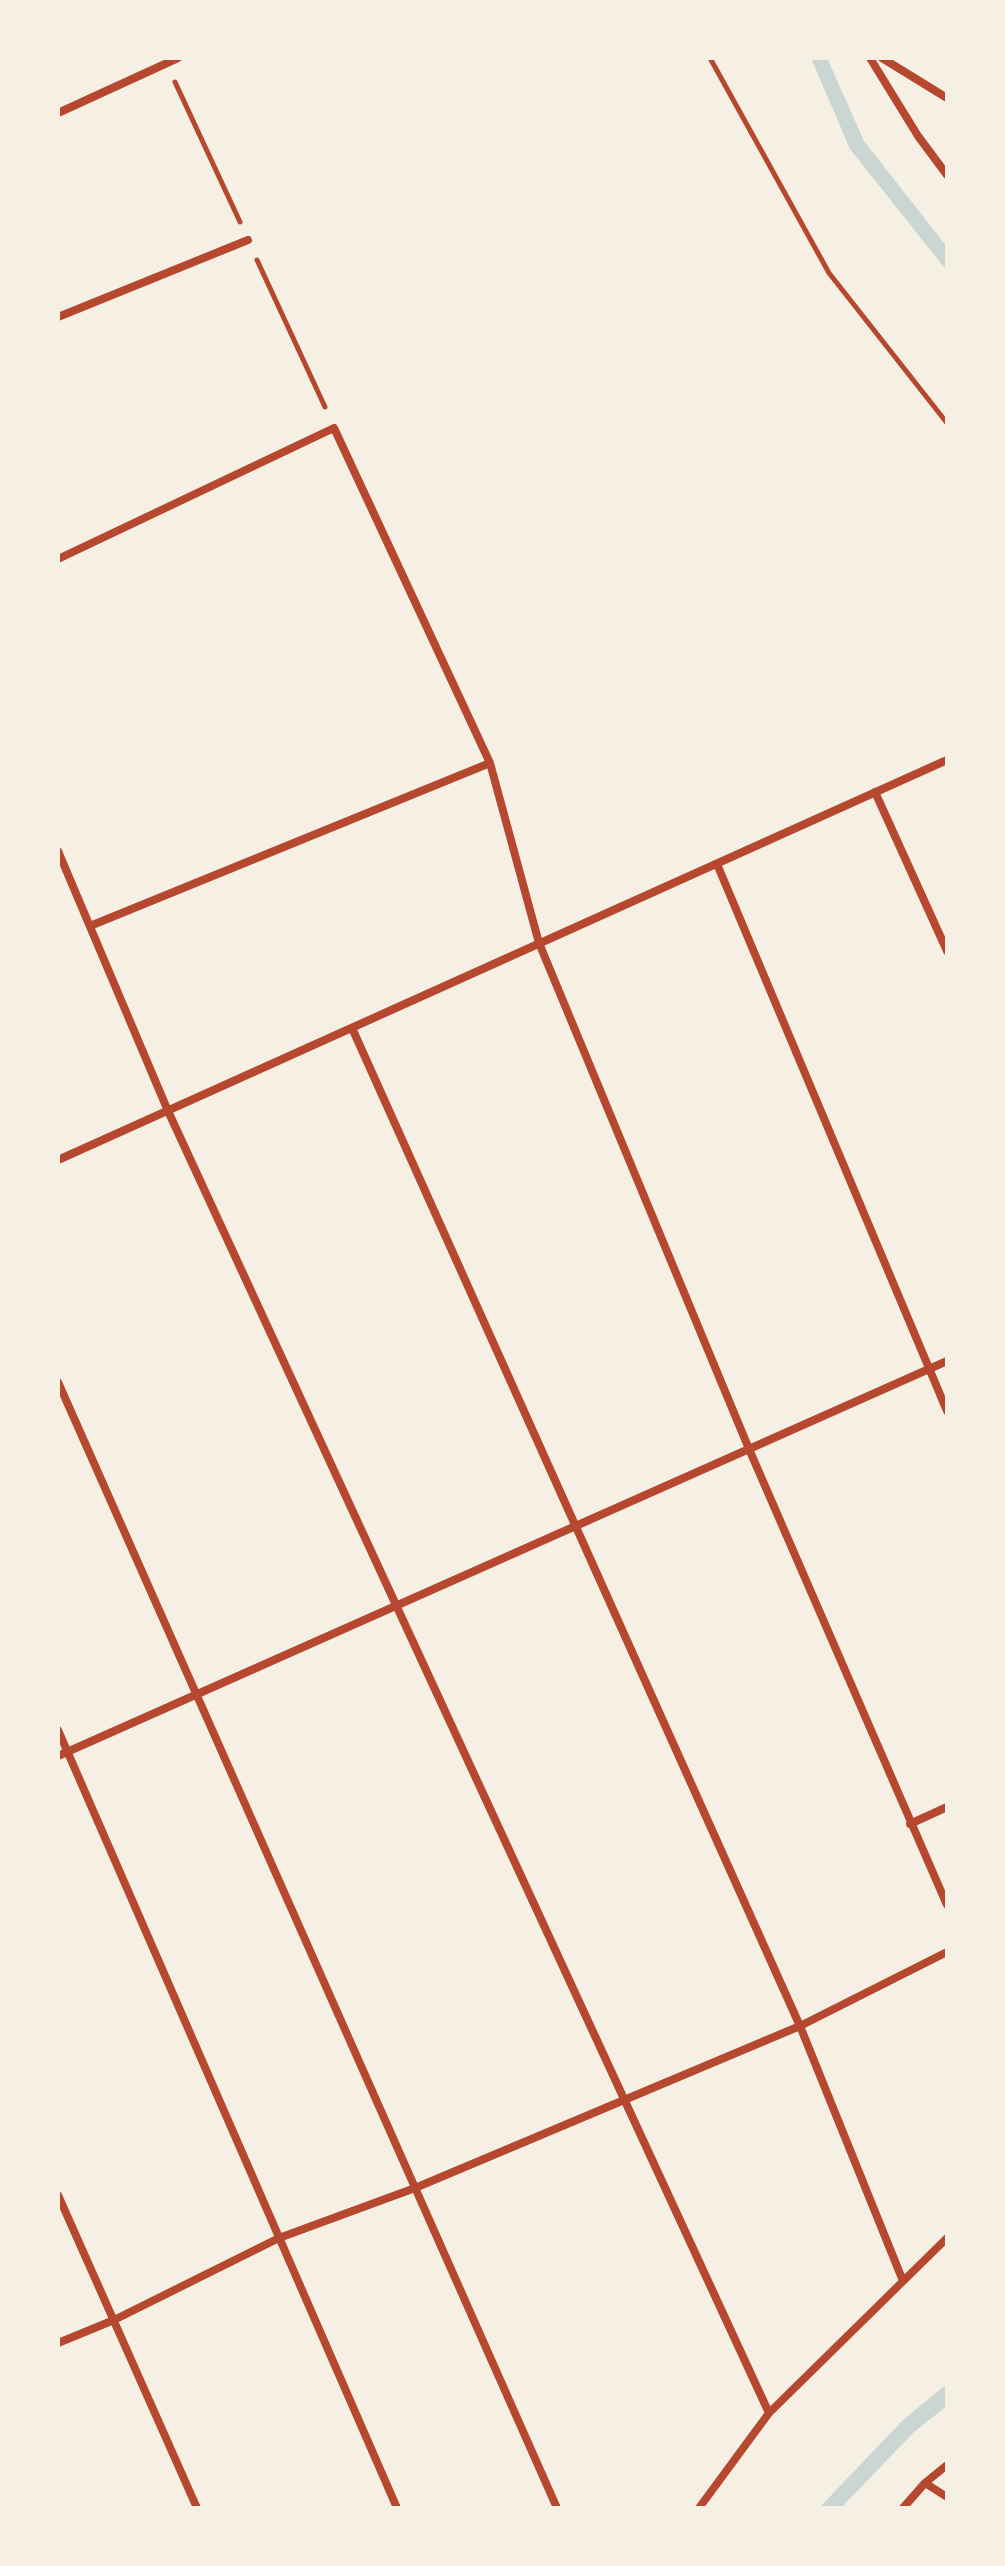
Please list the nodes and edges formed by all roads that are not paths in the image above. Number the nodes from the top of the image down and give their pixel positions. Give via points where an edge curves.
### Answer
1 (178, 58) edge
2 (870, 58) edge
3 (882, 58) edge
4 (165, 61) edge
5 (947, 98) edge
6 (58, 113) edge
7 (947, 175) edge
8 (248, 240) dead end
9 (58, 317) edge
10 (58, 559) edge
11 (947, 760) edge
12 (490, 763) junction
13 (875, 792) junction
14 (58, 851) edge
15 (717, 864) junction
16 (90, 926) junction
17 (539, 943) junction
18 (947, 951) edge
19 (352, 1028) junction
20 (168, 1111) junction
21 (58, 1160) edge
22 (947, 1361) edge
23 (929, 1369) junction
24 (58, 1382) edge
25 (947, 1411) edge
26 (749, 1449) junction
27 (576, 1526) junction
28 (397, 1606) junction
29 (196, 1695) junction
30 (58, 1730) edge
31 (68, 1752) junction
32 (58, 1756) edge
33 (947, 1807) edge
34 (910, 1824) junction
35 (947, 1905) edge
36 (947, 1952) edge
37 (800, 2026) junction
38 (622, 2099) junction
39 (415, 2188) junction
40 (58, 2195) edge
41 (279, 2238) junction
42 (947, 2238) edge
43 (903, 2281) junction
44 (114, 2320) junction
45 (58, 2343) edge
46 (769, 2413) junction
47 (947, 2465) edge
48 (925, 2483) junction
49 (947, 2497) edge
50 (197, 2508) edge
51 (397, 2508) edge
52 (557, 2508) edge
53 (699, 2508) edge
54 (903, 2508) edge

1 - 4 street
2 - 7 street
3 - 5 street
4 - 6 street
8 - 9 street
10 - 12 street via 334,428
11 - 13 street
12 - 16 street
12 - 17 street
13 - 15 street
13 - 18 street
14 - 16 street
15 - 17 street
15 - 23 street
16 - 20 street
17 - 19 street
17 - 26 street
19 - 20 street
19 - 27 street
20 - 21 street
20 - 28 street
22 - 23 street
23 - 25 street
23 - 26 street
24 - 29 street
26 - 27 street
26 - 34 street
27 - 28 street
27 - 37 street
28 - 29 street
28 - 38 street
29 - 31 street
29 - 39 street
30 - 31 street
31 - 32 street
31 - 41 street
33 - 34 street
34 - 35 street
36 - 37 street
37 - 38 street
37 - 43 street
38 - 39 street
38 - 46 street
39 - 41 street
39 - 52 street
40 - 44 street
41 - 44 street
41 - 51 street
42 - 43 street
43 - 46 street
44 - 45 street
44 - 50 street
46 - 53 street
47 - 48 street
48 - 49 street
48 - 54 street

